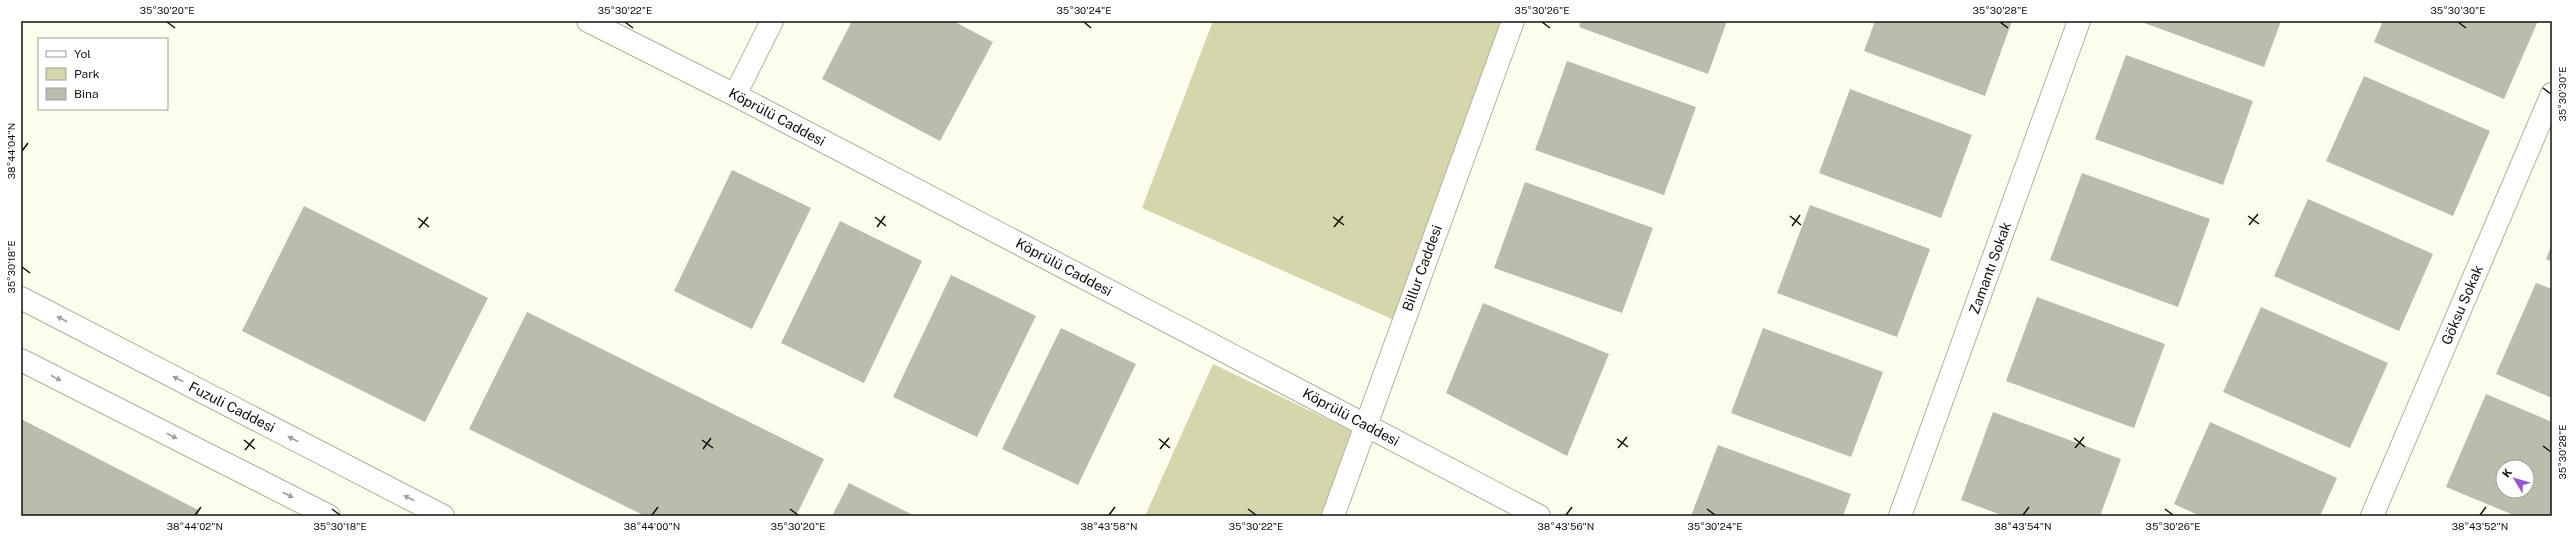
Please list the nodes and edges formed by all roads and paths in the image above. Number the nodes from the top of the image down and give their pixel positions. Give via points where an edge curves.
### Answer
1 (588, 21) edge
2 (772, 21) edge
3 (1513, 21) edge
4 (2079, 21) edge
5 (2552, 94) edge
6 (735, 95) junction
7 (21, 298) edge
8 (21, 360) edge
9 (1365, 425) junction
10 (329, 516) edge
11 (443, 516) edge
12 (1333, 516) edge
13 (1539, 516) edge
14 (1900, 516) edge
15 (2372, 516) edge

1 - 6 street, Köprülü Caddesi
2 - 6 street
3 - 9 street, Billur Caddesi
4 - 14 street, Zamantı Sokak
5 - 15 street, Göksu Sokak
6 - 9 street, Köprülü Caddesi
11 -> 7 street, Fuzuli Caddesi
8 -> 10 street
9 - 12 street, Billur Caddesi
9 - 13 street, Köprülü Caddesi

